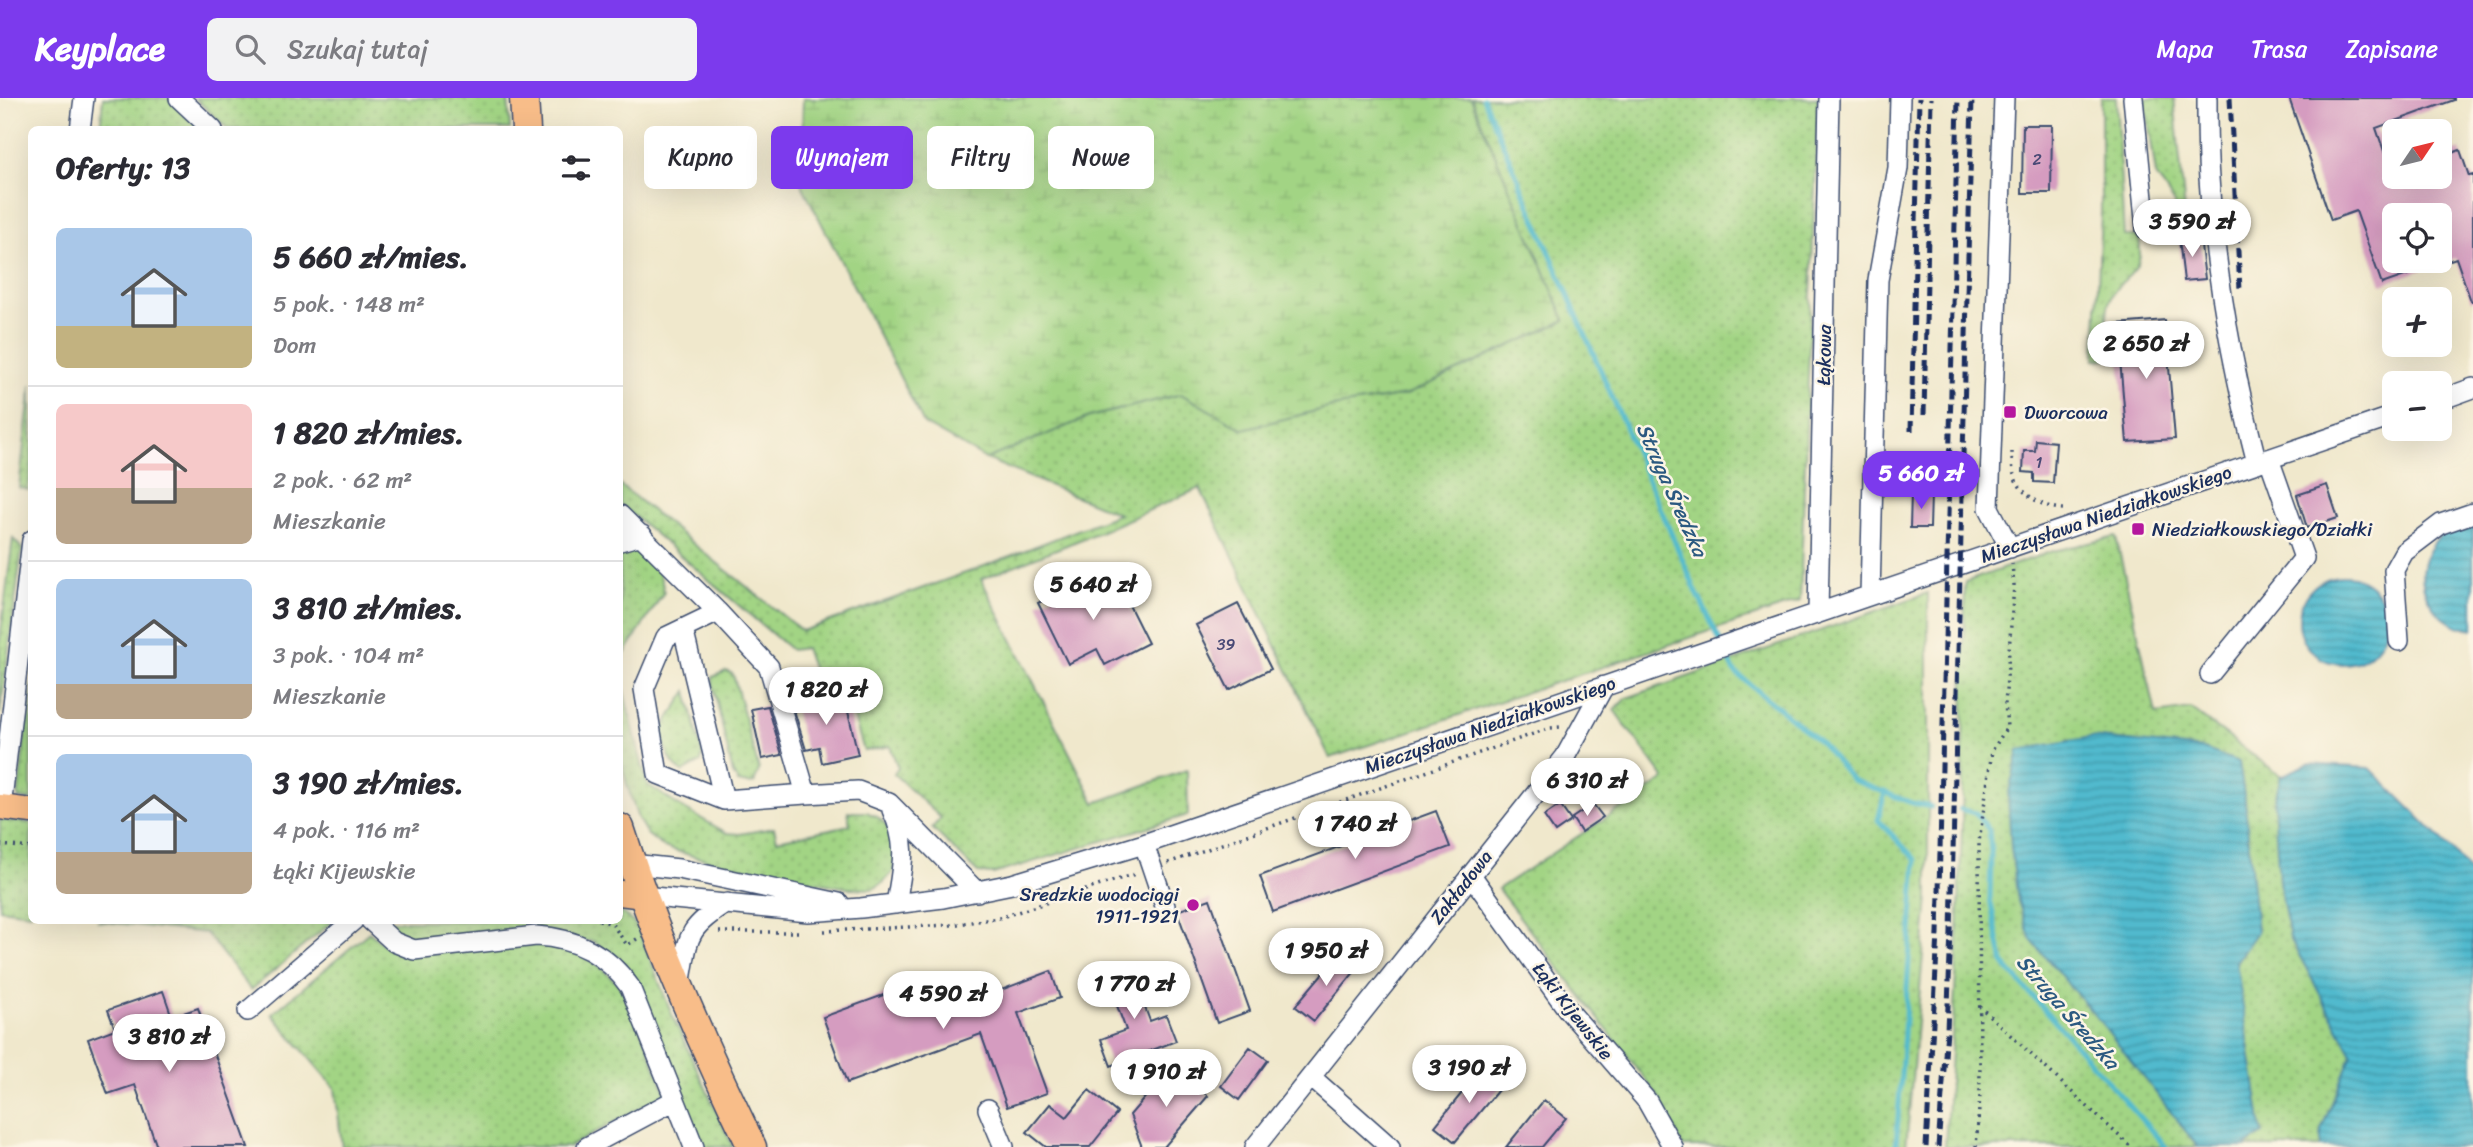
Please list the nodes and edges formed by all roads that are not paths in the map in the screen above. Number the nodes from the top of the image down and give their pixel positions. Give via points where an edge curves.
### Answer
1 (84, 98) edge
2 (179, 98) edge
3 (524, 98) edge
4 (1829, 98) edge
5 (1900, 98) edge
6 (2004, 98) edge
7 (2133, 98) edge
8 (2207, 98) edge
9 (80, 126) edge
10 (209, 126) edge
11 (526, 126) edge
12 (2146, 229) dead end
13 (2473, 388) edge
14 (2452, 396) edge
15 (2382, 420) edge
16 (2263, 461) junction
17 (2473, 513) edge
18 (623, 518) edge
19 (642, 536) junction
20 (623, 540) edge
21 (2010, 548) junction
22 (28, 574) edge
23 (1870, 594) junction
24 (718, 612) junction
25 (1818, 612) junction
26 (683, 629) junction
27 (2399, 641) dead end
28 (2210, 674) dead end
29 (1604, 685) junction
30 (806, 794) junction
31 (724, 800) junction
32 (889, 803) junction
33 (0, 808) edge
34 (28, 811) edge
35 (1143, 844) junction
36 (625, 864) edge
37 (1471, 875) junction
38 (977, 892) junction
39 (631, 895) edge
40 (727, 903) junction
41 (896, 904) junction
42 (1165, 906) dead end
43 (861, 908) junction
44 (349, 924) edge
45 (374, 924) edge
46 (680, 985) junction
47 (247, 1011) dead end
48 (1311, 1077) junction
49 (675, 1100) junction
50 (988, 1109) dead end
51 (587, 1147) edge
52 (694, 1147) edge
53 (752, 1147) edge
54 (1004, 1147) edge
55 (1255, 1147) edge
56 (1390, 1147) edge
57 (1673, 1147) edge

1 - 9 street
2 - 10 street
3 - 11 highway
4 - 25 street, Łąkowa
5 - 23 street via 1898,168 1878,280
6 - 21 street via 1989,508
7 - 12 street
8 - 16 street via 2209,178 2223,303 2241,402
13 - 14 street
15 - 16 street, Mieczysława Niedziałkowskiego
16 - 21 street, Mieczysława Niedziałkowskiego
16 - 28 street via 2304,558
17 - 27 street via 2441,524 2404,552 2394,570
18 - 19 street
19 - 20 street
19 - 24 street
21 - 23 street, Mieczysława Niedziałkowskiego
22 - 33 street
23 - 25 street, Mieczysława Niedziałkowskiego
24 - 26 street
24 - 30 street via 769,667
25 - 29 street, Mieczysława Niedziałkowskiego
26 - 31 street
26 - 31 street via 666,637 644,689 658,774
29 - 35 street, Mieczysława Niedziałkowskiego
29 - 37 street, Zakładowa via 1565,757
30 - 31 street
30 - 32 street via 858,791
32 - 38 street
32 - 41 street via 904,850
33 - 34 main road
35 - 38 street, Mieczysława Niedziałkowskiego
35 - 42 street
36 - 39 highway
36 - 43 street, Mieczysława Niedziałkowskiego via 679,869
37 - 48 street, Zakładowa
37 - 57 street, Łąki Kijewskie via 1568,1010 1647,1101
38 - 41 street, Mieczysława Niedziałkowskiego
39 - 40 street, Mieczysława Niedziałkowskiego
39 - 46 highway
40 - 43 street, Mieczysława Niedziałkowskiego via 808,912
40 - 46 street via 691,931
41 - 43 street, Mieczysława Niedziałkowskiego
44 - 47 street
45 - 49 street via 394,942 414,950 536,936 564,939 590,949 612,965 630,987
46 - 53 highway
48 - 55 street, Zakładowa
48 - 56 street
49 - 51 street
49 - 52 street
50 - 54 street

